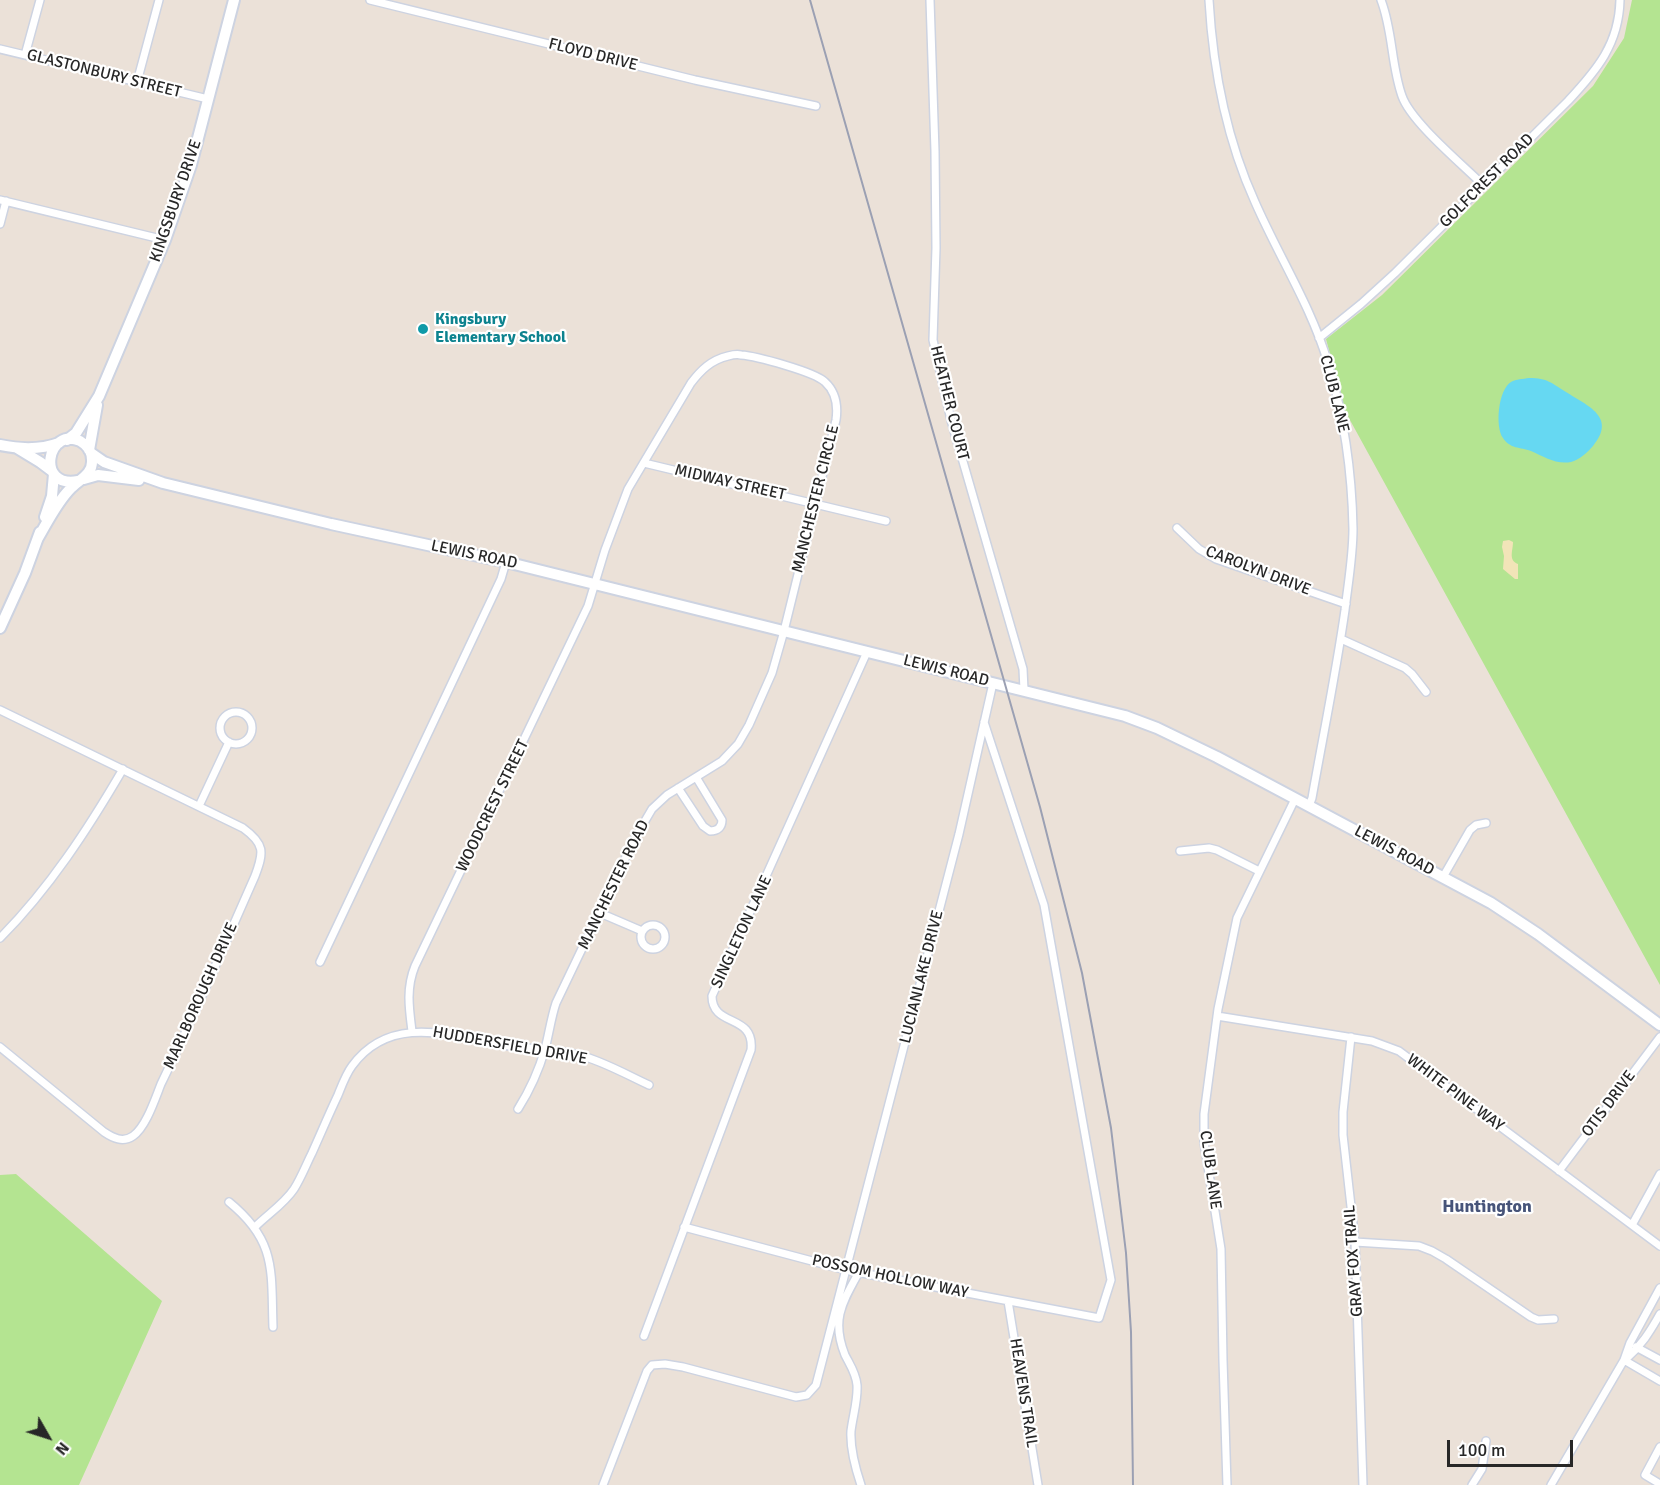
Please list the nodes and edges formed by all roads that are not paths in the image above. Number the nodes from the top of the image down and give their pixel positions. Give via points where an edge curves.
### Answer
1 (40, 0) edge
2 (159, 0) edge
3 (234, 0) edge
4 (370, 0) edge
5 (930, 0) edge
6 (1209, 0) edge
7 (1381, 0) edge
8 (1620, 0) edge
9 (0, 49) edge
10 (25, 55) junction
11 (137, 82) junction
12 (208, 99) junction
13 (816, 106) dead end
14 (1483, 185) junction
15 (3, 200) edge
16 (0, 224) edge
17 (165, 240) junction
18 (1319, 338) junction
19 (99, 396) junction
20 (63, 441) junction
21 (0, 445) edge
22 (17, 448) junction
23 (90, 452) junction
24 (644, 463) junction
25 (53, 473) junction
26 (79, 481) junction
27 (164, 483) junction
28 (815, 504) junction
29 (886, 521) dead end
30 (1177, 528) dead end
31 (38, 538) junction
32 (506, 562) junction
33 (596, 584) junction
34 (1346, 604) junction
35 (0, 628) edge
36 (784, 631) junction
37 (1341, 639) junction
38 (867, 652) junction
39 (993, 683) junction
40 (1024, 690) junction
41 (1426, 692) dead end
42 (0, 710) edge
43 (984, 722) junction
44 (229, 742) junction
45 (123, 769) junction
46 (696, 777) junction
47 (678, 788) junction
48 (1295, 799) junction
49 (199, 806) junction
50 (1309, 806) junction
51 (1486, 823) dead end
52 (1180, 851) dead end
53 (1259, 871) junction
54 (1443, 877) junction
55 (600, 913) junction
56 (642, 931) dead end
57 (0, 938) edge
58 (320, 962) dead end
59 (1217, 1016) junction
60 (1660, 1025) edge
61 (412, 1031) junction
62 (1351, 1037) junction
63 (1660, 1037) edge
64 (0, 1047) edge
65 (545, 1048) junction
66 (650, 1085) dead end
67 (518, 1109) dead end
68 (1559, 1172) junction
69 (1660, 1174) edge
70 (229, 1202) dead end
71 (1632, 1225) junction
72 (255, 1227) junction
73 (684, 1227) junction
74 (1355, 1242) junction
75 (1660, 1246) edge
76 (846, 1270) junction
77 (859, 1272) junction
78 (1660, 1288) edge
79 (1008, 1301) junction
80 (1660, 1314) edge
81 (1554, 1319) dead end
82 (273, 1328) dead end
83 (644, 1336) dead end
84 (1630, 1343) junction
85 (1639, 1348) junction
86 (1624, 1360) junction
87 (1660, 1360) edge
88 (1660, 1381) edge
89 (1486, 1442) dead end
90 (1660, 1447) edge
91 (1660, 1484) edge
92 (603, 1485) edge
93 (861, 1485) edge
94 (1038, 1485) edge
95 (1227, 1485) edge
96 (1363, 1485) edge
97 (1472, 1485) edge
98 (1551, 1485) edge

1 - 10 street
2 - 11 street
3 - 12 street, KINGSBURY DRIVE
4 - 13 street, FLOYD DRIVE
5 - 40 street, HEATHER COURT via 936,237 933,340 951,420 1023,669
6 - 18 street, CLUB LANE via 1220,95 1231,137 1255,203
7 - 14 street via 1402,98 1430,133
8 - 14 street, GOLFCREST ROAD via 1614,39 1589,78
9 - 10 street, GLASTONBURY STREET
10 - 11 street, GLASTONBURY STREET
11 - 12 street, GLASTONBURY STREET
12 - 17 street, KINGSBURY DRIVE
14 - 18 street, GOLFCREST ROAD via 1395,273
15 - 16 street
15 - 17 street
17 - 19 street, KINGSBURY DRIVE
18 - 34 street, CLUB LANE via 1337,396 1350,474 1353,530
19 - 20 street, KINGSBURY DRIVE via 76,433
19 - 23 street, KINGSBURY DRIVE
20 - 22 street via 40,448
20 - 23 street via 81,442
20 - 25 street, KINGSBURY DRIVE via 51,454
21 - 22 street
22 - 25 street
23 - 26 street, KINGSBURY DRIVE via 92,467
23 - 27 street, LEWIS ROAD via 104,462
24 - 28 street, MIDWAY STREET
24 - 28 street, MANCHESTER CIRCLE via 701,370 718,359 741,355 808,372 825,381 833,392 836,420
24 - 33 street, MANCHESTER CIRCLE via 620,506
25 - 26 street via 65,482
25 - 31 street, KINGSBURY DRIVE via 52,496
26 - 27 street, LEWIS ROAD via 98,475
26 - 31 street, KINGSBURY DRIVE via 60,501
27 - 32 street, LEWIS ROAD
28 - 29 street, MIDWAY STREET
28 - 36 street, MANCHESTER CIRCLE
30 - 34 street, CAROLYN DRIVE via 1198,549 1216,559
31 - 35 street, KINGSBURY DRIVE
32 - 33 street, LEWIS ROAD
32 - 58 street
33 - 36 street, LEWIS ROAD
33 - 61 street, WOODCREST STREET via 410,977
34 - 37 street, CLUB LANE
36 - 38 street, LEWIS ROAD
36 - 46 street, MANCHESTER ROAD via 772,673 744,735 722,761
37 - 41 street via 1405,668
37 - 50 street, CLUB LANE
38 - 39 street, LEWIS ROAD
38 - 73 street, SINGLETON LANE via 712,996 718,1012 744,1026 752,1042
39 - 40 street, LEWIS ROAD
39 - 43 street, LUCIANLAKE DRIVE
40 - 48 street, LEWIS ROAD via 1157,728
42 - 45 street, MARLBOROUGH DRIVE
43 - 76 street, LUCIANLAKE DRIVE via 959,834
43 - 79 street, POSSOM HOLLOW WAY via 1044,905 1111,1280 1099,1318
44 - 44 street via 242,743 249,737 252,725 244,714 231,713 222,722 222,735
44 - 49 street
45 - 49 street, MARLBOROUGH DRIVE
45 - 57 street via 51,880
46 - 47 street, MANCHESTER ROAD
46 - 47 street via 722,820 717,831 707,829
47 - 55 street, MANCHESTER ROAD via 652,809
48 - 50 street, LEWIS ROAD
48 - 53 street, CLUB LANE
49 - 64 street, MARLBOROUGH DRIVE via 251,834 259,843 261,857 141,1127 131,1138 114,1138
50 - 54 street, LEWIS ROAD
51 - 54 street via 1470,830
52 - 53 street via 1217,850
53 - 59 street, CLUB LANE via 1237,918
54 - 60 street, LEWIS ROAD via 1538,933
55 - 56 street
55 - 65 street, MANCHESTER ROAD via 556,1003
59 - 62 street, WHITE PINE WAY
59 - 95 street, CLUB LANE via 1203,1127 1221,1249
61 - 65 street, HUDDERSFIELD DRIVE
61 - 72 street, HUDDERSFIELD DRIVE via 377,1042 362,1053 350,1069 297,1184
62 - 68 street, WHITE PINE WAY via 1399,1051
62 - 74 street, GRAY FOX TRAIL via 1343,1135
63 - 68 street, OTIS DRIVE
65 - 66 street, HUDDERSFIELD DRIVE via 590,1058
65 - 67 street, MANCHESTER ROAD via 530,1090
68 - 71 street, WHITE PINE WAY
69 - 71 street
70 - 72 street
71 - 75 street, WHITE PINE WAY
72 - 82 street via 268,1256
73 - 76 street, POSSOM HOLLOW WAY
73 - 83 street, SINGLETON LANE
74 - 81 street via 1419,1246 1446,1259 1531,1317
74 - 96 street, GRAY FOX TRAIL
76 - 77 street, POSSOM HOLLOW WAY
76 - 92 street, LUCIANLAKE DRIVE via 812,1392 796,1397 682,1367 652,1365 646,1371
77 - 79 street, POSSOM HOLLOW WAY
77 - 93 street via 845,1298 838,1332 856,1378 851,1431
78 - 84 street
79 - 94 street, HEAVENS TRAIL
80 - 85 street
84 - 85 street
84 - 86 street
85 - 86 street
85 - 87 street
86 - 88 street
86 - 98 street
89 - 97 street via 1482,1469
90 - 91 street via 1645,1475

